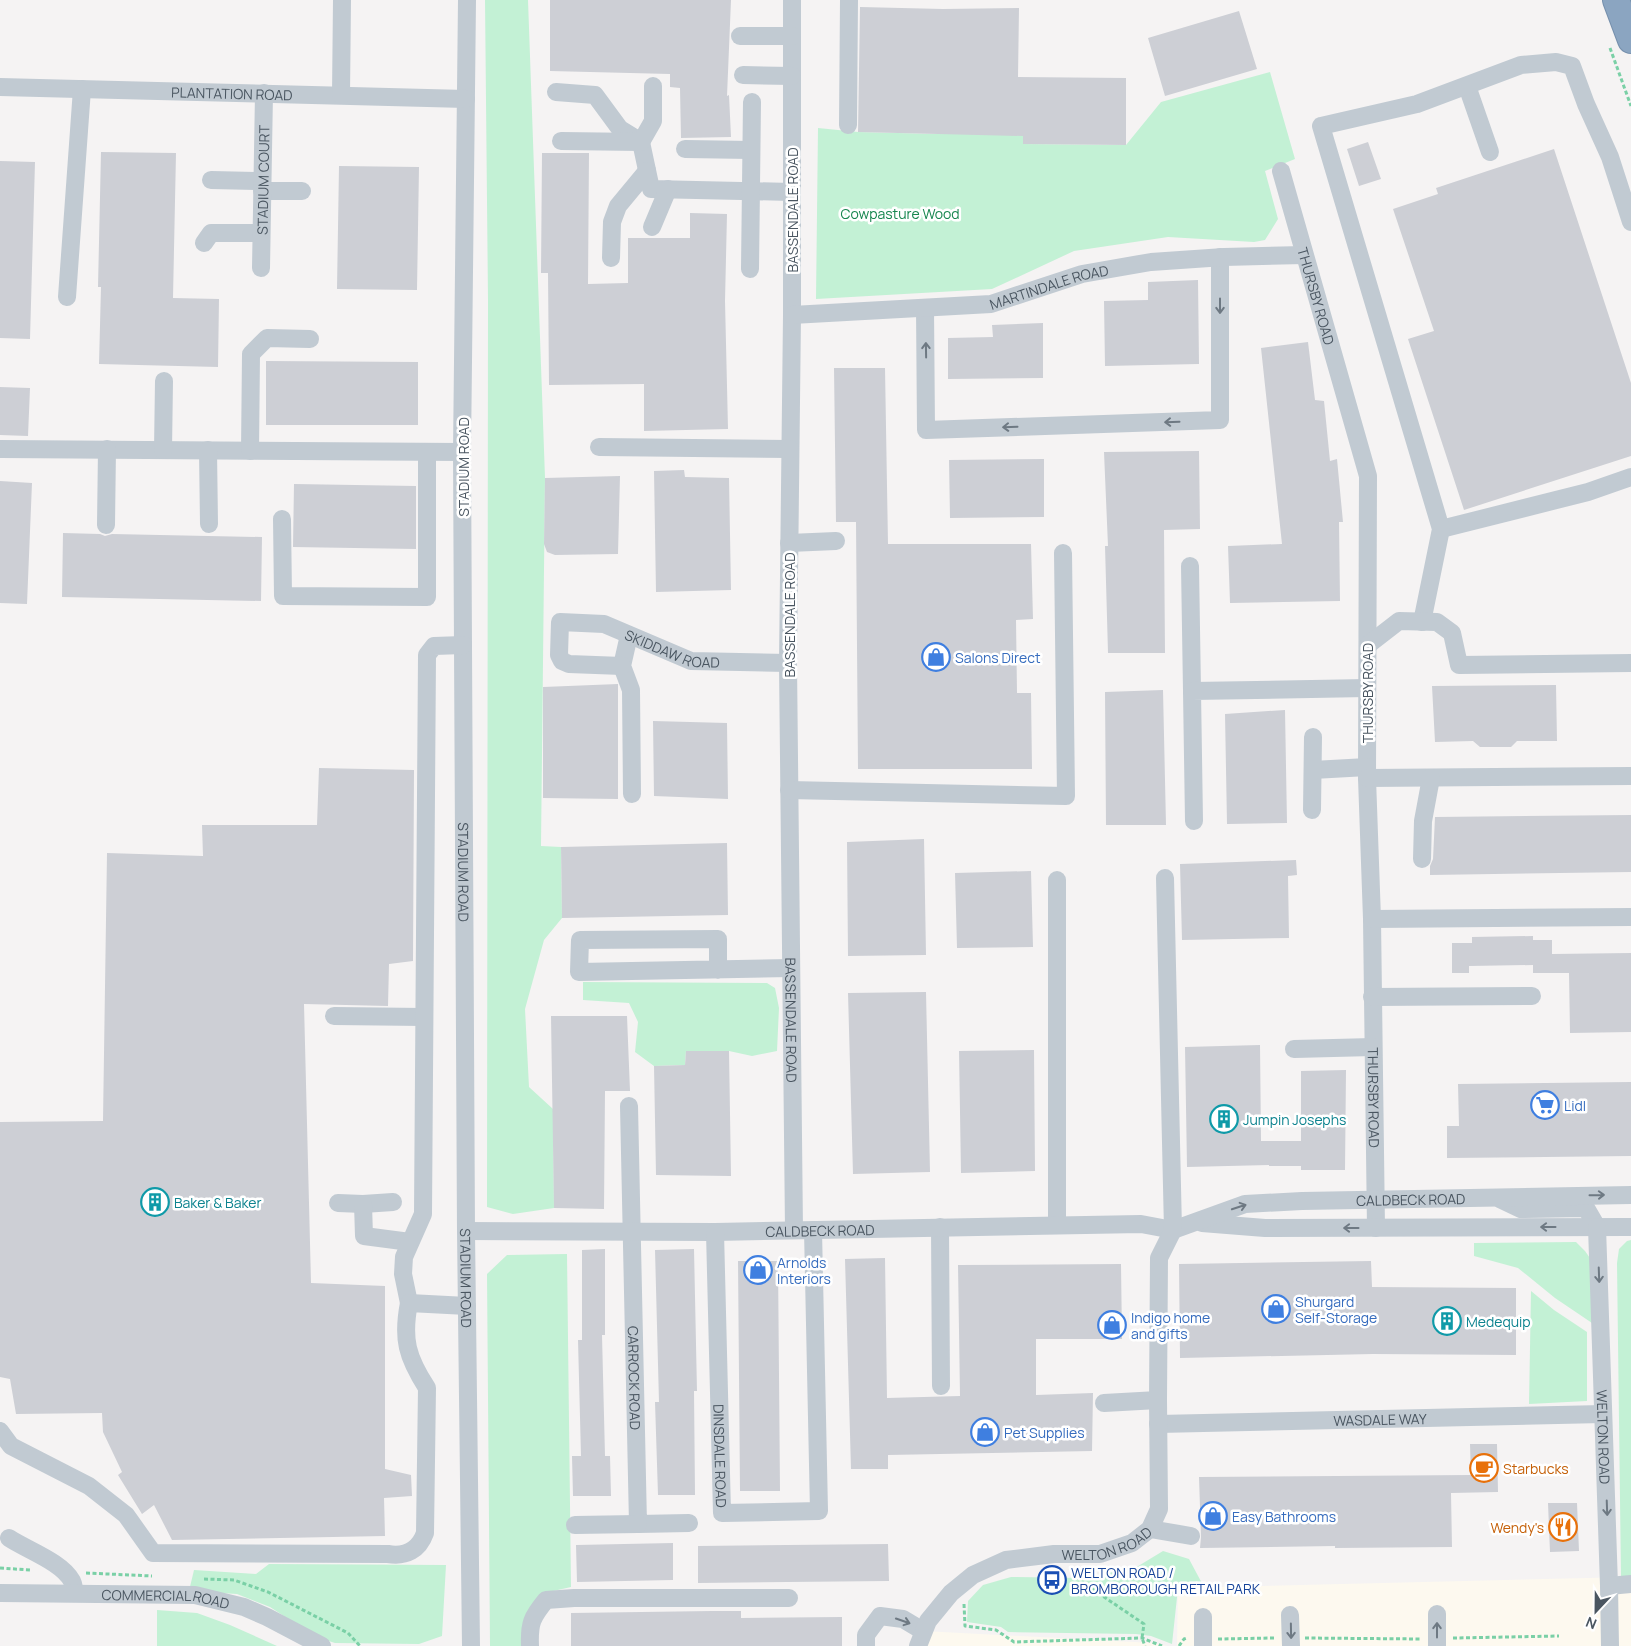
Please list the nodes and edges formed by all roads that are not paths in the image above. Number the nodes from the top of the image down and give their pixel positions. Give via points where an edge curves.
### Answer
1 (342, 0) edge
2 (466, 0) edge
3 (792, 0) edge
4 (849, 0) edge
5 (1616, 0) edge
6 (740, 36) dead end
7 (792, 36) junction
8 (1620, 42) edge
9 (743, 75) dead end
10 (792, 76) junction
11 (653, 86) dead end
12 (1467, 86) junction
13 (0, 87) edge
14 (82, 89) junction
15 (556, 92) dead end
16 (264, 93) junction
17 (341, 95) junction
18 (466, 98) junction
19 (752, 102) dead end
20 (848, 125) dead end
21 (561, 141) dead end
22 (640, 142) junction
23 (685, 149) dead end
24 (751, 150) junction
25 (1490, 152) dead end
26 (647, 171) junction
27 (1281, 171) dead end
28 (211, 180) dead end
29 (262, 186) junction
30 (668, 189) junction
31 (302, 191) dead end
32 (750, 192) junction
33 (792, 192) junction
34 (1631, 222) edge
35 (652, 226) dead end
36 (261, 233) junction
37 (204, 243) dead end
38 (1304, 255) junction
39 (1220, 257) junction
40 (612, 258) dead end
41 (261, 268) dead end
42 (750, 269) dead end
43 (67, 297) dead end
44 (925, 308) junction
45 (792, 315) junction
46 (310, 338) dead end
47 (164, 381) dead end
48 (599, 447) dead end
49 (0, 449) edge
50 (790, 449) junction
51 (106, 450) junction
52 (163, 450) junction
53 (208, 450) junction
54 (250, 451) junction
55 (427, 452) junction
56 (462, 452) junction
57 (1631, 477) edge
58 (282, 519) dead end
59 (209, 524) dead end
60 (106, 525) dead end
61 (1441, 529) junction
62 (836, 541) dead end
63 (789, 543) junction
64 (1062, 553) dead end
65 (1190, 566) dead end
66 (1422, 622) junction
67 (629, 635) junction
68 (463, 645) junction
69 (1368, 645) junction
70 (788, 663) junction
71 (1631, 663) edge
72 (622, 666) junction
73 (1367, 688) junction
74 (1192, 690) junction
75 (1313, 737) dead end
76 (1313, 770) junction
77 (1367, 773) junction
78 (1631, 776) edge
79 (1431, 778) junction
80 (789, 790) junction
81 (632, 794) dead end
82 (1312, 810) dead end
83 (1194, 821) dead end
84 (1422, 859) dead end
85 (1165, 878) dead end
86 (1056, 880) dead end
87 (1631, 918) edge
88 (1372, 919) junction
89 (791, 968) junction
90 (718, 970) junction
91 (1532, 996) dead end
92 (1372, 997) junction
93 (334, 1016) dead end
94 (424, 1017) junction
95 (1373, 1047) junction
96 (1294, 1049) dead end
97 (629, 1106) dead end
98 (1629, 1193) edge
99 (1496, 1197) junction
100 (1375, 1199) junction
101 (393, 1202) dead end
102 (338, 1203) dead end
103 (364, 1204) junction
104 (1194, 1223) junction
105 (1057, 1225) junction
106 (940, 1227) junction
107 (1597, 1227) junction
108 (1631, 1227) edge
109 (1376, 1228) junction
110 (794, 1230) junction
111 (813, 1230) junction
112 (1172, 1230) junction
113 (466, 1231) junction
114 (633, 1231) junction
115 (715, 1232) junction
116 (410, 1242) junction
117 (409, 1303) junction
118 (467, 1306) junction
119 (941, 1386) dead end
120 (1158, 1400) junction
121 (1104, 1403) dead end
122 (1603, 1414) junction
123 (1158, 1424) junction
124 (0, 1431) edge
125 (638, 1524) junction
126 (689, 1524) dead end
127 (575, 1525) dead end
128 (1150, 1529) junction
129 (1191, 1536) dead end
130 (9, 1538) dead end
131 (1631, 1584) edge
132 (1609, 1586) junction
133 (0, 1593) edge
134 (75, 1593) junction
135 (789, 1598) dead end
136 (1437, 1614) dead end
137 (1290, 1615) dead end
138 (1203, 1617) dead end
139 (920, 1638) edge
140 (1203, 1642) edge
141 (1291, 1642) edge
142 (1437, 1642) edge
143 (322, 1646) edge
144 (471, 1646) edge
145 (530, 1646) edge
146 (866, 1646) edge
147 (1610, 1646) edge

1 - 17 street
2 - 18 street, STADIUM ROAD
3 - 7 street, BASSENDALE ROAD
4 - 20 street
5 - 8 highway
6 - 7 street
7 - 10 street, BASSENDALE ROAD
9 - 10 street
10 - 33 street, BASSENDALE ROAD
11 - 22 street via 653,121
12 - 25 street
12 - 34 street via 1521,65 1556,62 1572,66 1610,157
12 - 61 street via 1417,104 1321,126
13 - 14 street, PLANTATION ROAD
14 - 16 street, PLANTATION ROAD
14 - 43 street
15 - 22 street via 595,95 620,129
16 - 17 street, PLANTATION ROAD
16 - 29 street, STADIUM COURT
17 - 18 street, PLANTATION ROAD
18 - 56 street, STADIUM ROAD
19 - 24 street
21 - 22 street
22 - 26 street
23 - 24 street
24 - 32 street
26 - 30 street via 651,189
26 - 40 street via 618,206 612,222
27 - 38 street, THURSBY ROAD
28 - 29 street
29 - 31 street
29 - 36 street, STADIUM COURT
30 - 32 street
30 - 35 street
32 - 33 street
32 - 42 street
33 - 45 street, BASSENDALE ROAD
36 - 37 street via 211,233
36 - 41 street, STADIUM COURT
38 - 39 street, MARTINDALE ROAD
38 - 69 street, THURSBY ROAD via 1368,476
39 - 44 street, MARTINDALE ROAD via 1150,262 1082,274 991,304
39 -> 44 street via 1220,420 926,430
44 - 45 street, MARTINDALE ROAD
45 - 50 street, BASSENDALE ROAD
46 - 54 street via 267,338 250,354
47 - 52 street
48 - 50 street
49 - 51 street
50 - 63 street, BASSENDALE ROAD
51 - 52 street
51 - 60 street
52 - 53 street
53 - 54 street
53 - 59 street
54 - 55 street
55 - 56 street
55 - 58 street via 427,597 283,596
56 - 68 street, STADIUM ROAD
57 - 61 street via 1588,492
61 - 66 street
62 - 63 street
63 - 70 street, BASSENDALE ROAD
64 - 80 street via 1066,796
65 - 74 street
66 - 69 street via 1399,621
66 - 71 street via 1437,622 1452,633 1459,665
67 - 70 street, SKIDDAW ROAD via 691,661
67 - 72 street
67 - 72 street, SKIDDAW ROAD via 604,624 560,622 559,655 562,661
68 - 94 street via 434,646 427,655
68 - 113 street, STADIUM ROAD
69 - 73 street, THURSBY ROAD
70 - 80 street, BASSENDALE ROAD
72 - 81 street via 631,690
73 - 74 street
73 - 77 street, THURSBY ROAD
74 - 83 street
75 - 76 street
76 - 77 street
76 - 82 street
77 - 79 street
77 - 88 street, THURSBY ROAD
78 - 79 street
79 - 84 street via 1423,821
80 - 89 street, BASSENDALE ROAD
85 - 112 street
86 - 105 street
87 - 88 street
88 - 92 street, THURSBY ROAD
89 - 90 street
89 - 110 street, BASSENDALE ROAD
90 - 90 street via 579,972 580,940 718,939
91 - 92 street
92 - 95 street, THURSBY ROAD
93 - 94 street
94 - 116 street via 423,1214
95 - 96 street
95 - 100 street, THURSBY ROAD
97 - 114 street, CARROCK ROAD
99 -> 98 street, CALDBECK ROAD
99 - 100 street, CALDBECK ROAD
99 - 107 street via 1521,1209 1586,1208
104 -> 100 street, CALDBECK ROAD via 1245,1204
100 - 109 street, THURSBY ROAD
101 - 103 street
102 - 103 street
103 - 116 street via 364,1236
109 -> 104 street, CALDBECK ROAD via 1265,1228
104 - 112 street, CALDBECK ROAD
105 - 106 street, CALDBECK ROAD
105 - 112 street, CALDBECK ROAD via 1141,1224
106 - 111 street, CALDBECK ROAD
106 - 119 street
107 - 108 street, CALDBECK ROAD
107 -> 109 street, CALDBECK ROAD
107 -> 122 street, WELTON ROAD
110 - 111 street, CALDBECK ROAD
110 - 115 street, CALDBECK ROAD
111 - 115 street, DINSDALE ROAD via 819,1510 722,1513
112 - 120 street, WELTON ROAD via 1159,1258
113 - 114 street, CALDBECK ROAD
113 - 118 street, STADIUM ROAD
114 - 115 street, CALDBECK ROAD
114 - 125 street, CARROCK ROAD
116 - 117 street via 404,1257 403,1274
117 - 118 street
117 - 124 street via 405,1324 407,1347 427,1388 425,1532 422,1542 407,1554 153,1553 126,1515 90,1486 11,1446
118 - 144 street, STADIUM ROAD
120 - 121 street
120 - 123 street, WELTON ROAD
122 - 123 street, WASDALE WAY
122 -> 132 street, WELTON ROAD
123 - 128 street, WELTON ROAD via 1159,1509
125 - 126 street
125 - 127 street
128 - 129 street
128 - 139 street, WELTON ROAD via 1132,1543 1100,1554 1054,1554 1006,1560 973,1575 951,1593 928,1621
130 - 134 street via 64,1571
131 - 132 street
132 - 147 street, WELTON ROAD
133 - 134 street, COMMERCIAL ROAD
134 - 143 street, COMMERCIAL ROAD via 195,1596 220,1600 267,1616
135 - 145 street via 546,1600 533,1615
142 -> 136 street
137 -> 141 street
138 - 140 street
146 -> 139 street via 866,1635 880,1616 903,1619

